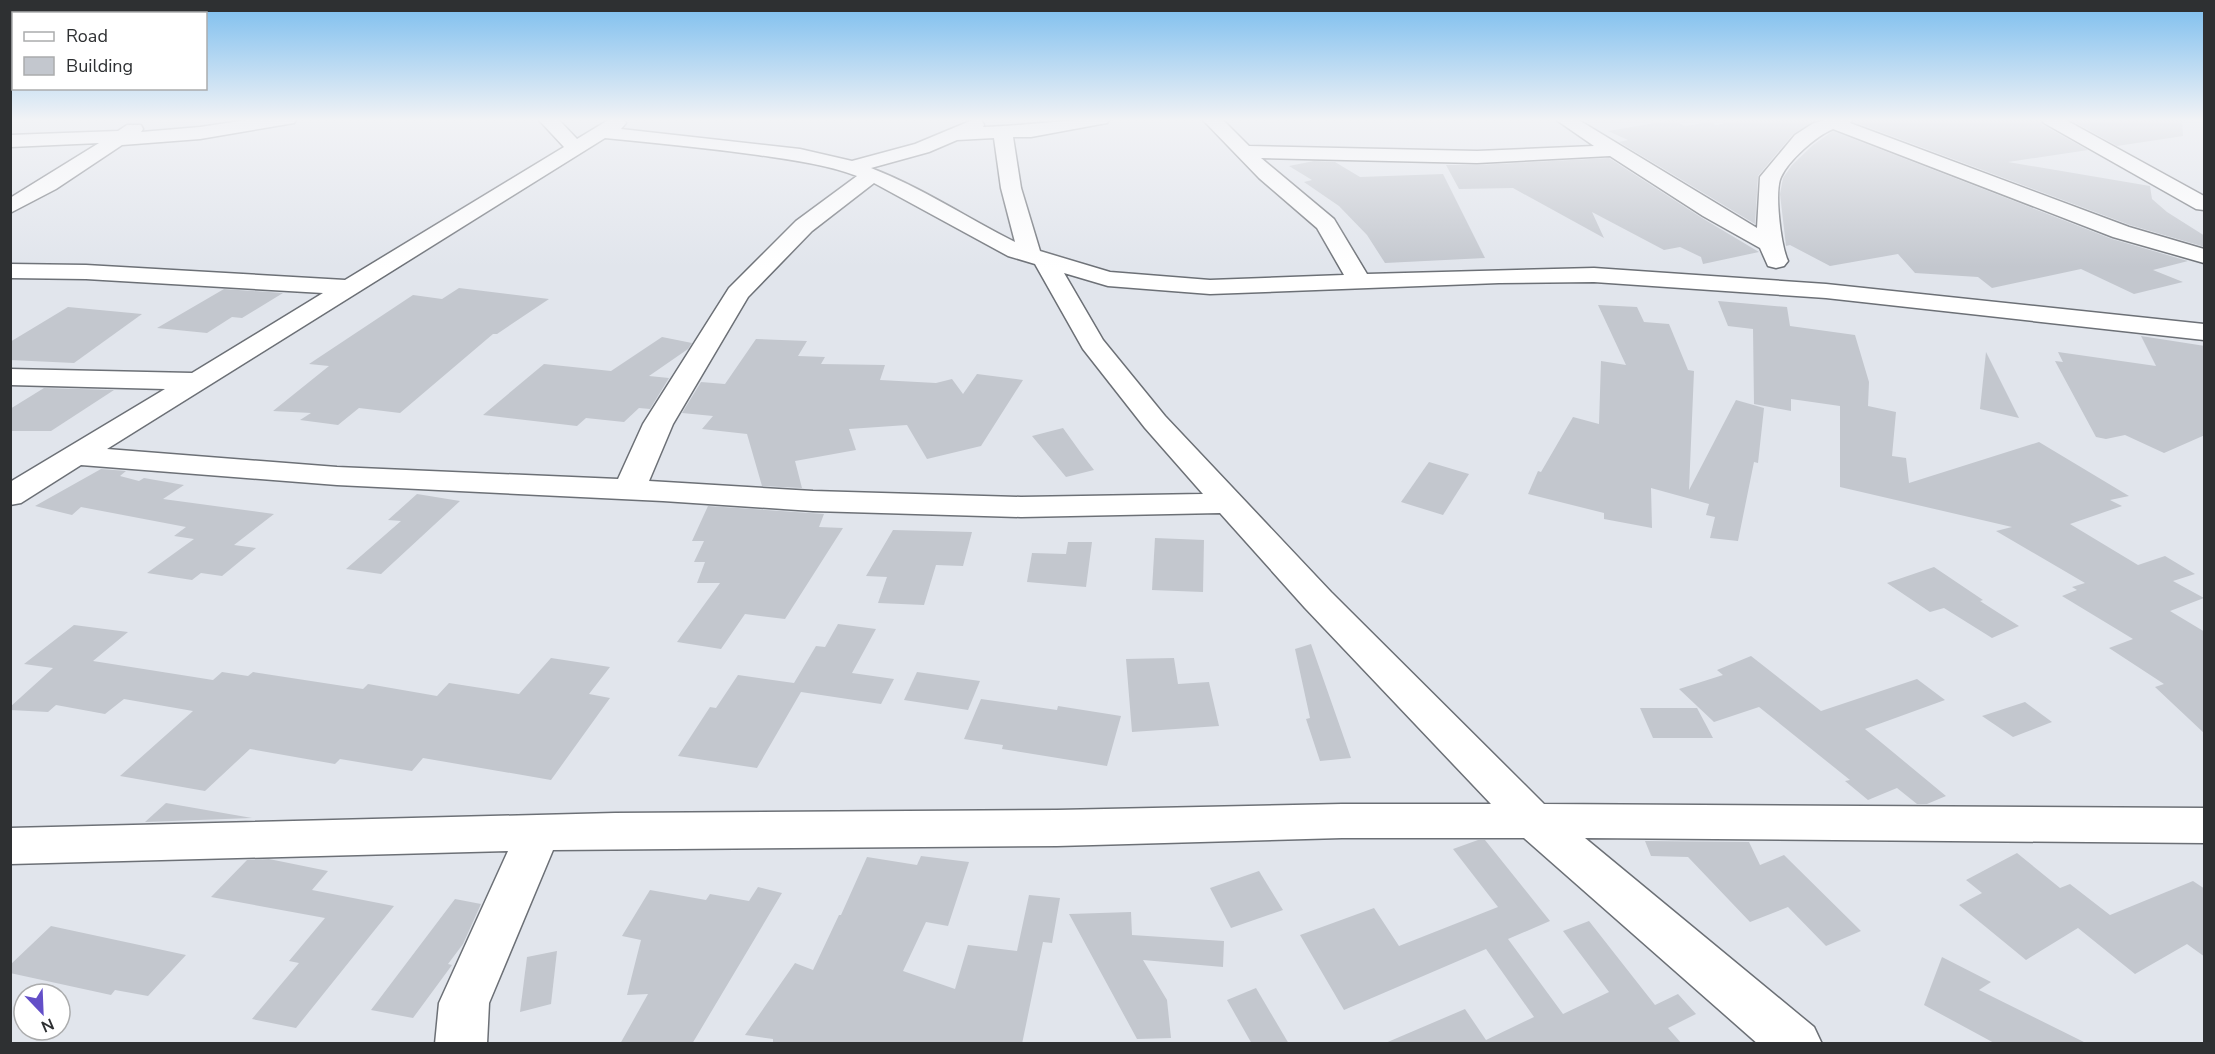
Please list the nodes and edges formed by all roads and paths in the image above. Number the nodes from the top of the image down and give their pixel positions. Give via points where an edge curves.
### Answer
1 (73, 168) edge
2 (541, 168) edge
3 (849, 168) edge
4 (868, 168) edge
5 (1006, 168) edge
6 (1260, 168) edge
7 (1644, 168) edge
8 (1777, 168) edge
9 (1960, 168) edge
10 (2140, 168) edge
11 (861, 171) junction
12 (2205, 204) edge
13 (10, 207) edge
14 (1770, 244) junction
15 (2205, 256) edge
16 (1037, 257) junction
17 (10, 271) edge
18 (1360, 282) junction
19 (348, 287) junction
20 (1787, 288) junction
21 (2205, 332) edge
22 (10, 377) edge
23 (196, 381) junction
24 (76, 456) junction
25 (17, 489) edge
26 (630, 489) junction
27 (1228, 503) junction
28 (1534, 821) junction
29 (2205, 826) edge
30 (538, 833) junction
31 (10, 846) edge
32 (461, 1044) edge
33 (1796, 1044) edge

1 - 13 street
2 - 19 street
3 - 11 street
4 - 11 street
5 - 16 street
6 - 18 street via 1326,224
7 - 14 street
8 - 14 street via 1770,177
9 - 15 street via 2121,232
10 - 12 street
11 - 16 street via 894,184 960,223
11 - 26 street via 738,293 658,424
14 - 20 street
16 - 18 street via 1108,279 1210,287
16 - 27 street via 1092,343 1155,422
17 - 19 street
18 - 20 street via 1594,275
19 - 23 street
20 - 21 street
22 - 23 street
23 - 24 street
24 - 25 street
24 - 26 street via 337,476
26 - 27 street via 813,501 1021,507
27 - 28 street
28 - 29 street
28 - 30 street
28 - 33 street
30 - 31 street
30 - 32 street via 464,1003

